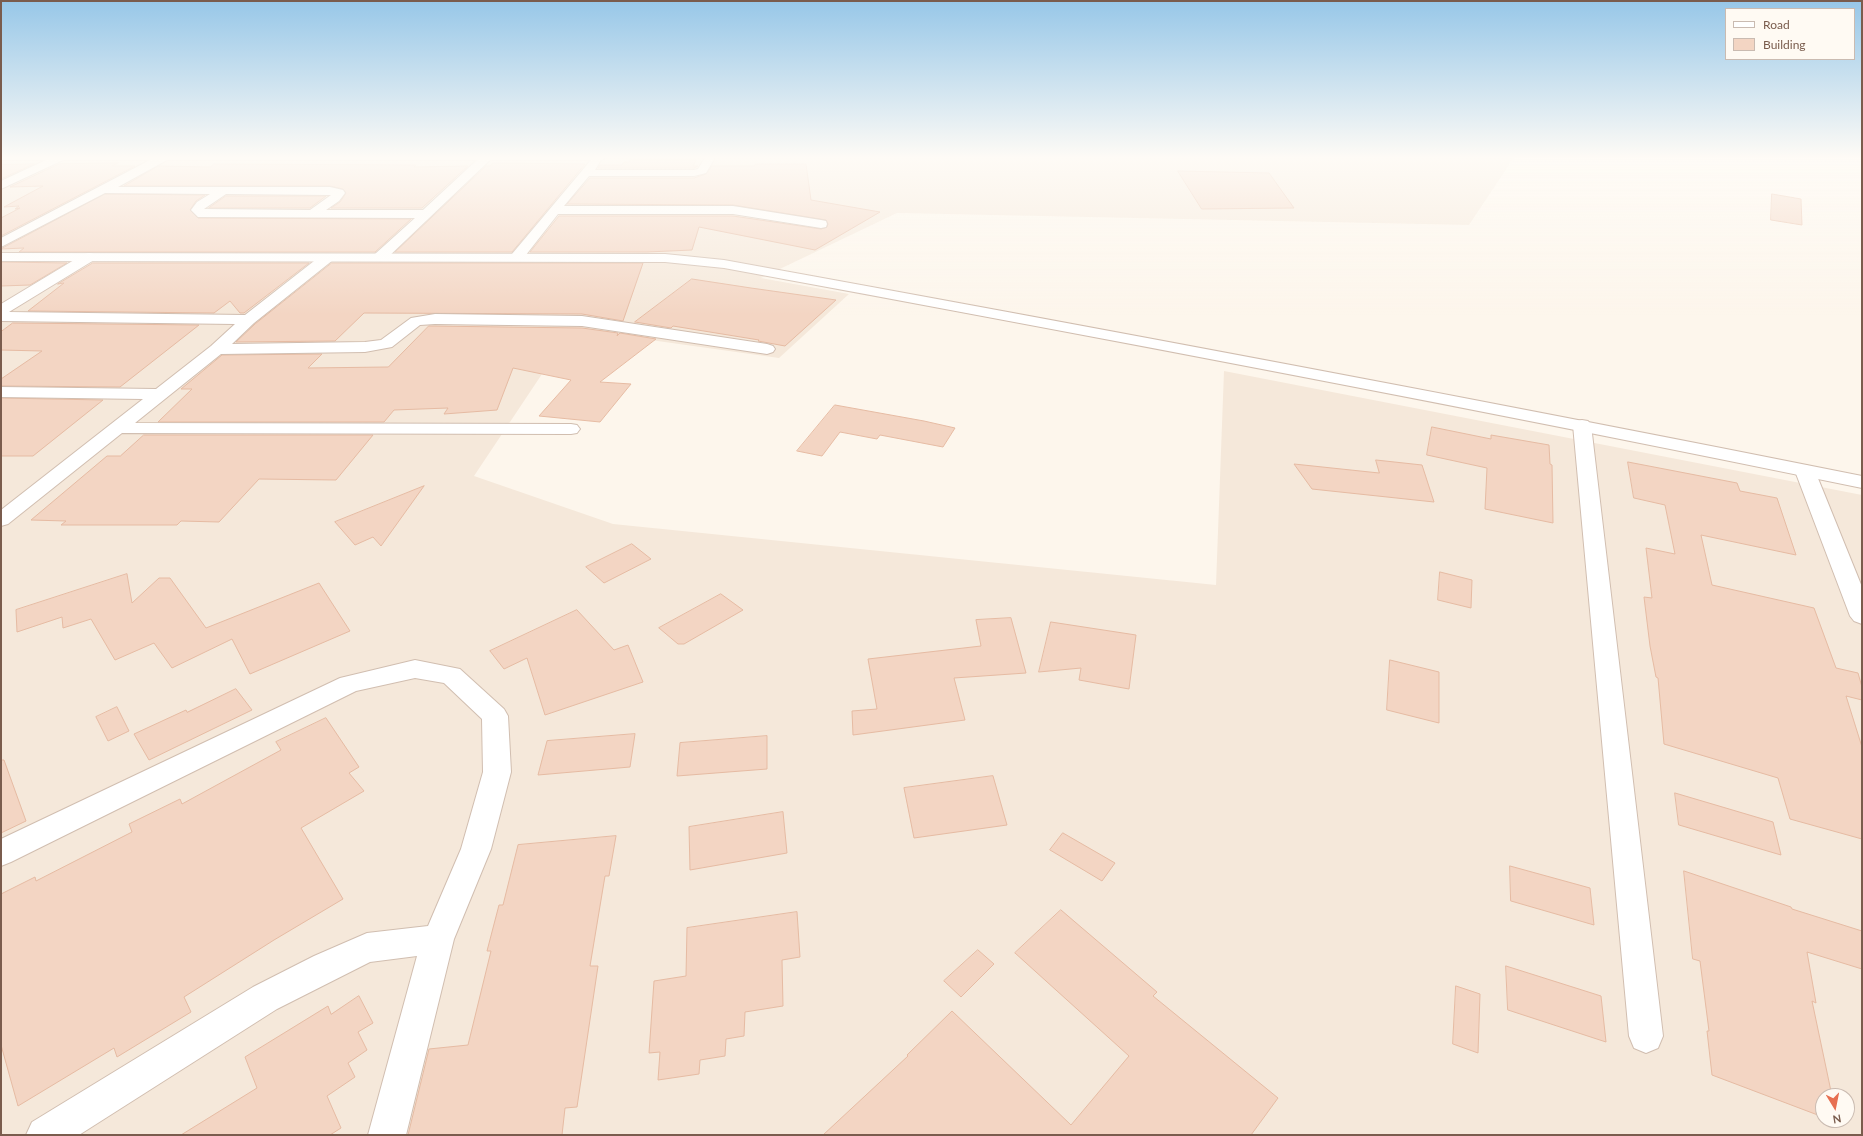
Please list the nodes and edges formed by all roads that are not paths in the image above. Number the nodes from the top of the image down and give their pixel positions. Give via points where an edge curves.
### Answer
1 (68, 209) edge
2 (198, 209) edge
3 (320, 209) edge
4 (432, 209) edge
5 (554, 210) joint
6 (313, 214) junction
7 (427, 214) junction
8 (821, 224) dead end
9 (1, 243) edge
10 (1, 257) edge
11 (89, 257) junction
12 (328, 257) junction
13 (380, 257) junction
14 (518, 257) junction
15 (1, 310) edge
16 (1, 316) edge
17 (249, 320) junction
18 (217, 349) junction
19 (767, 349) dead end
20 (1, 392) edge
21 (159, 394) junction
22 (1582, 426) junction
23 (117, 428) junction
24 (571, 429) dead end
25 (1805, 471) junction
26 (1862, 482) edge
27 (1, 520) edge
28 (1862, 616) edge
29 (1, 853) edge
30 (438, 939) junction
31 (1646, 1036) dead end
32 (45, 1135) edge
33 (387, 1135) edge

1 - 9 street
2 - 6 street via 202,214
3 - 6 street
4 - 7 street
5 - 8 street via 733,210
5 - 14 street
6 - 7 street
7 - 13 street
10 - 11 street
11 - 12 street
11 - 15 street
12 - 13 street
12 - 17 street
13 - 14 street
14 - 22 street via 665,258 724,264 1128,338
16 - 17 street
17 - 18 street
18 - 19 street via 365,347 386,344 416,321 435,319 582,321
18 - 21 street
20 - 21 street
21 - 23 street
22 - 25 street
22 - 31 street
23 - 24 street
23 - 27 street
25 - 26 street
25 - 28 street
29 - 30 street via 349,684 415,669 451,675 495,716 497,772 476,849
30 - 32 street via 367,948 326,966 265,998
30 - 33 street

